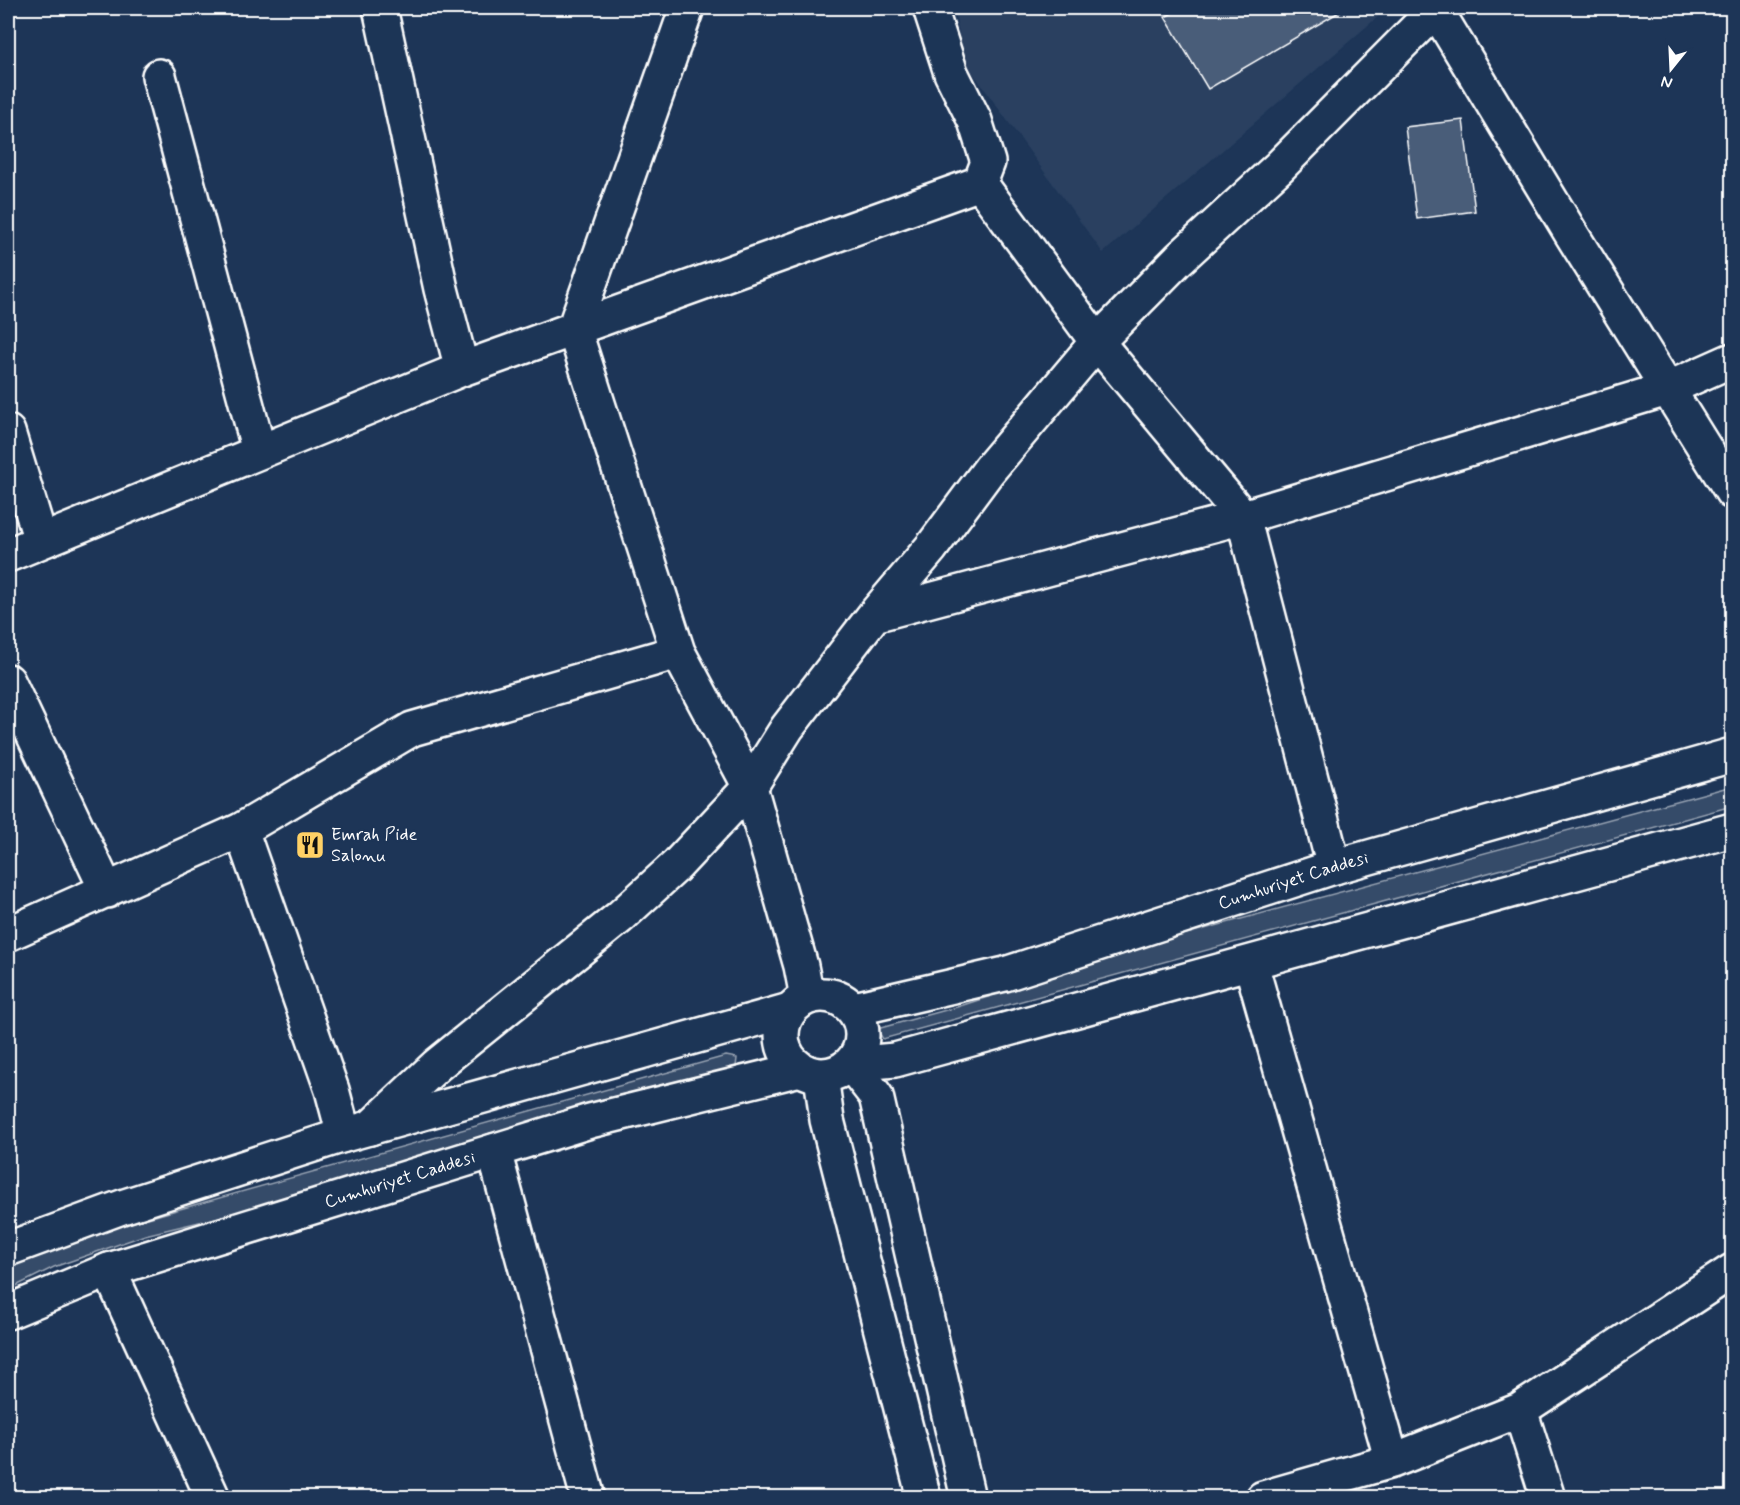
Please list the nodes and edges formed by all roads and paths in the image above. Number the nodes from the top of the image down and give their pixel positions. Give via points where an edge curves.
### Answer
1 (380, 8) edge
2 (687, 8) edge
3 (930, 8) edge
4 (1436, 8) edge
5 (159, 75) dead end
6 (980, 183) junction
7 (574, 328) junction
8 (1097, 342) junction
9 (1732, 360) edge
10 (462, 369) junction
11 (1667, 389) junction
12 (8, 432) edge
13 (259, 451) junction
14 (1732, 492) edge
15 (1243, 517) junction
16 (40, 541) junction
17 (8, 555) edge
18 (874, 615) junction
19 (678, 652) junction
20 (8, 681) edge
21 (1732, 755) edge
22 (750, 787) junction
23 (241, 830) junction
24 (1732, 830) edge
25 (1334, 867) junction
26 (107, 891) junction
27 (8, 934) edge
28 (1251, 964) junction
29 (799, 1004) junction
30 (854, 1009) junction
31 (851, 1064) junction
32 (810, 1072) junction
33 (357, 1131) junction
34 (494, 1151) junction
35 (8, 1249) edge
36 (109, 1270) junction
37 (1732, 1271) edge
38 (8, 1312) edge
39 (1520, 1410) junction
40 (1392, 1461) junction
41 (1275, 1496) edge
42 (213, 1497) edge
43 (588, 1497) edge
44 (924, 1497) edge
45 (968, 1497) edge
46 (1548, 1497) edge

1 - 10 street
2 - 7 street
3 - 6 street via 951,73 975,121 988,162
4 - 8 street via 1279,167
4 - 11 street
5 - 13 street
6 - 7 street
6 - 8 street
7 - 10 street
7 - 19 street
8 - 15 street
8 - 18 street
9 - 11 street
10 - 13 street
11 - 14 street
11 - 15 street
12 - 16 street
13 - 16 street
15 - 18 street
15 - 25 street
16 - 17 street
18 - 22 street via 787,728
19 - 22 street
19 - 23 street via 412,729
20 - 26 street
21 - 25 street, Cumhuriyet Caddesi
22 - 29 street via 801,966
22 - 33 street via 677,865 628,909
23 - 26 street
23 - 33 street via 332,1090
24 - 28 street, Cumhuriyet Caddesi
25 - 30 street, Cumhuriyet Caddesi via 1005,974
26 - 27 street
28 - 31 street, Cumhuriyet Caddesi via 895,1060
28 - 40 street
29 - 30 street via 830,995
29 - 32 street via 784,1020 782,1041 785,1052
29 - 33 street
30 - 31 street via 863,1034 862,1045
31 - 32 street, Cumhuriyet Caddesi via 842,1070
31 - 45 street via 876,1096
32 - 34 street, Cumhuriyet Caddesi via 590,1121
32 - 44 street via 827,1120
33 - 35 street
34 - 36 street, Cumhuriyet Caddesi
34 - 43 street
36 - 38 street, Cumhuriyet Caddesi
36 - 42 street
37 - 39 street
39 - 40 street
39 - 46 street
40 - 41 street

